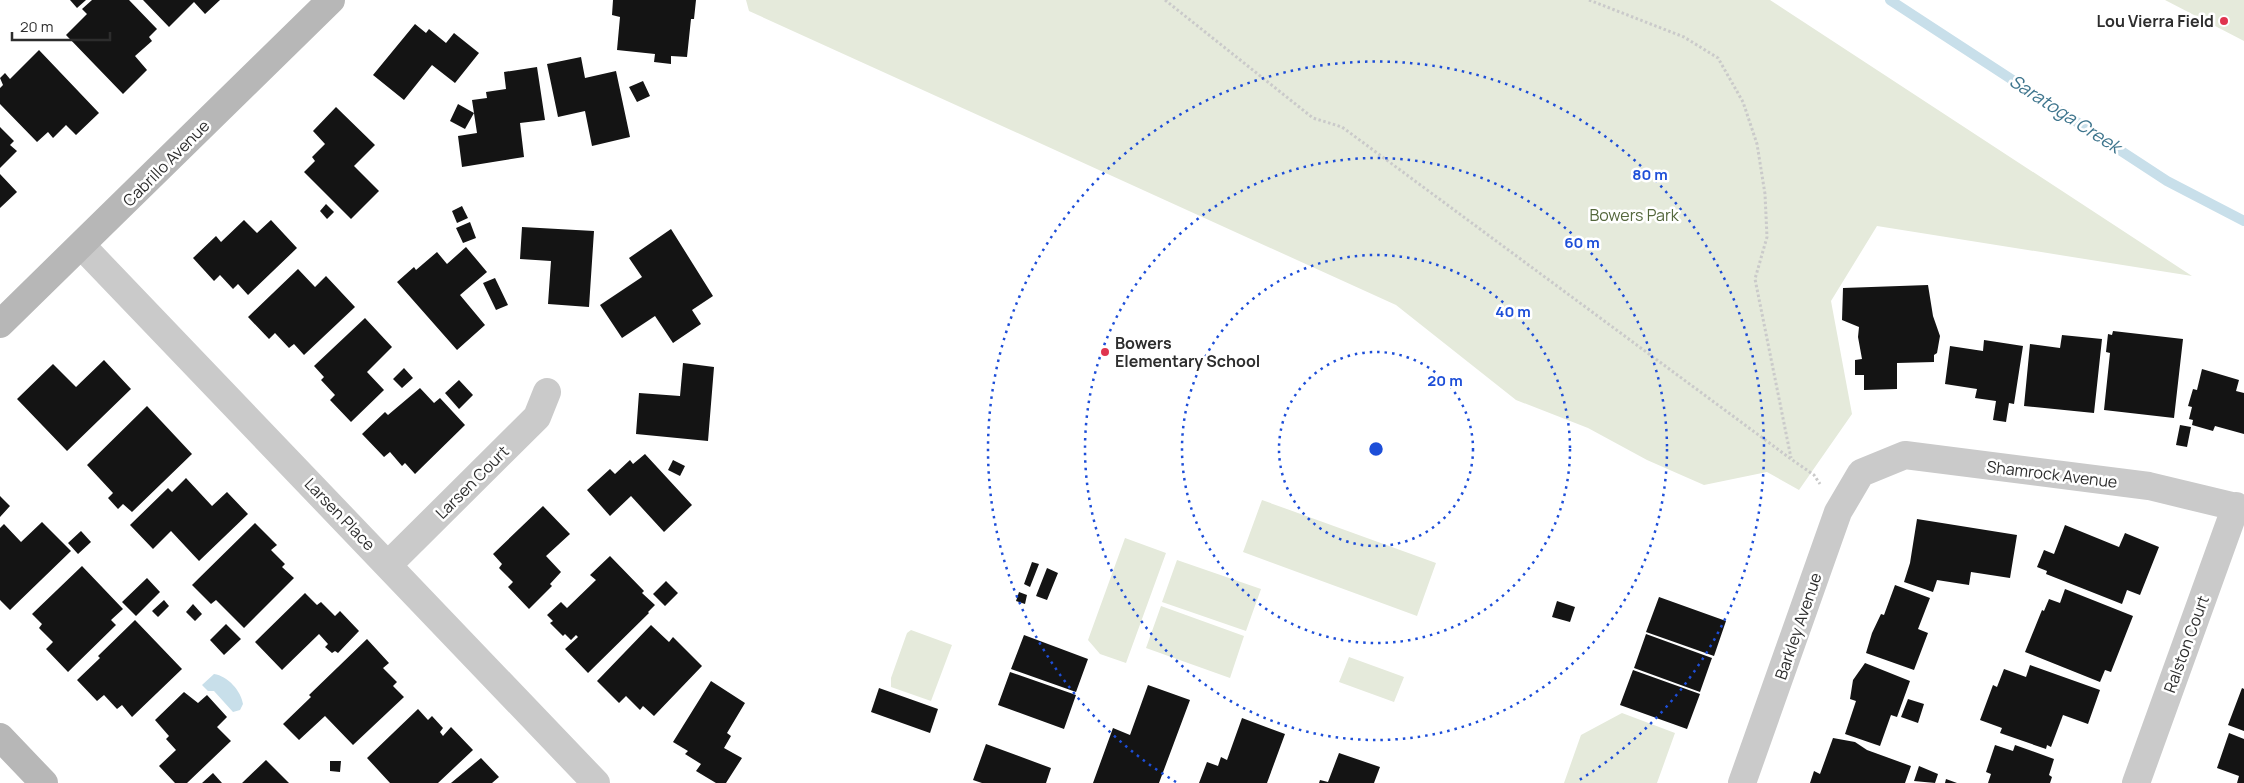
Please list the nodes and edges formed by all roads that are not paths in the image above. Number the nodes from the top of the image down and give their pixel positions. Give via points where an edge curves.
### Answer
1 (331, 0) edge
2 (82, 246) junction
3 (0, 324) edge
4 (547, 392) dead end
5 (1861, 473) joint
6 (2240, 507) edge
7 (388, 565) junction
8 (0, 737) edge
9 (44, 783) edge
10 (596, 783) edge
11 (1742, 783) edge
12 (2136, 783) edge

1 - 2 street, Cabrillo Avenue
2 - 3 street, Cabrillo Avenue
2 - 7 street, Larsen Place
4 - 7 street, Larsen Court via 537,417
5 - 6 street, Shamrock Avenue via 1905,455 2149,486
5 - 11 street, Barkley Avenue via 1838,512
6 - 12 street, Ralston Court
7 - 10 street, Larsen Place
8 - 9 street

